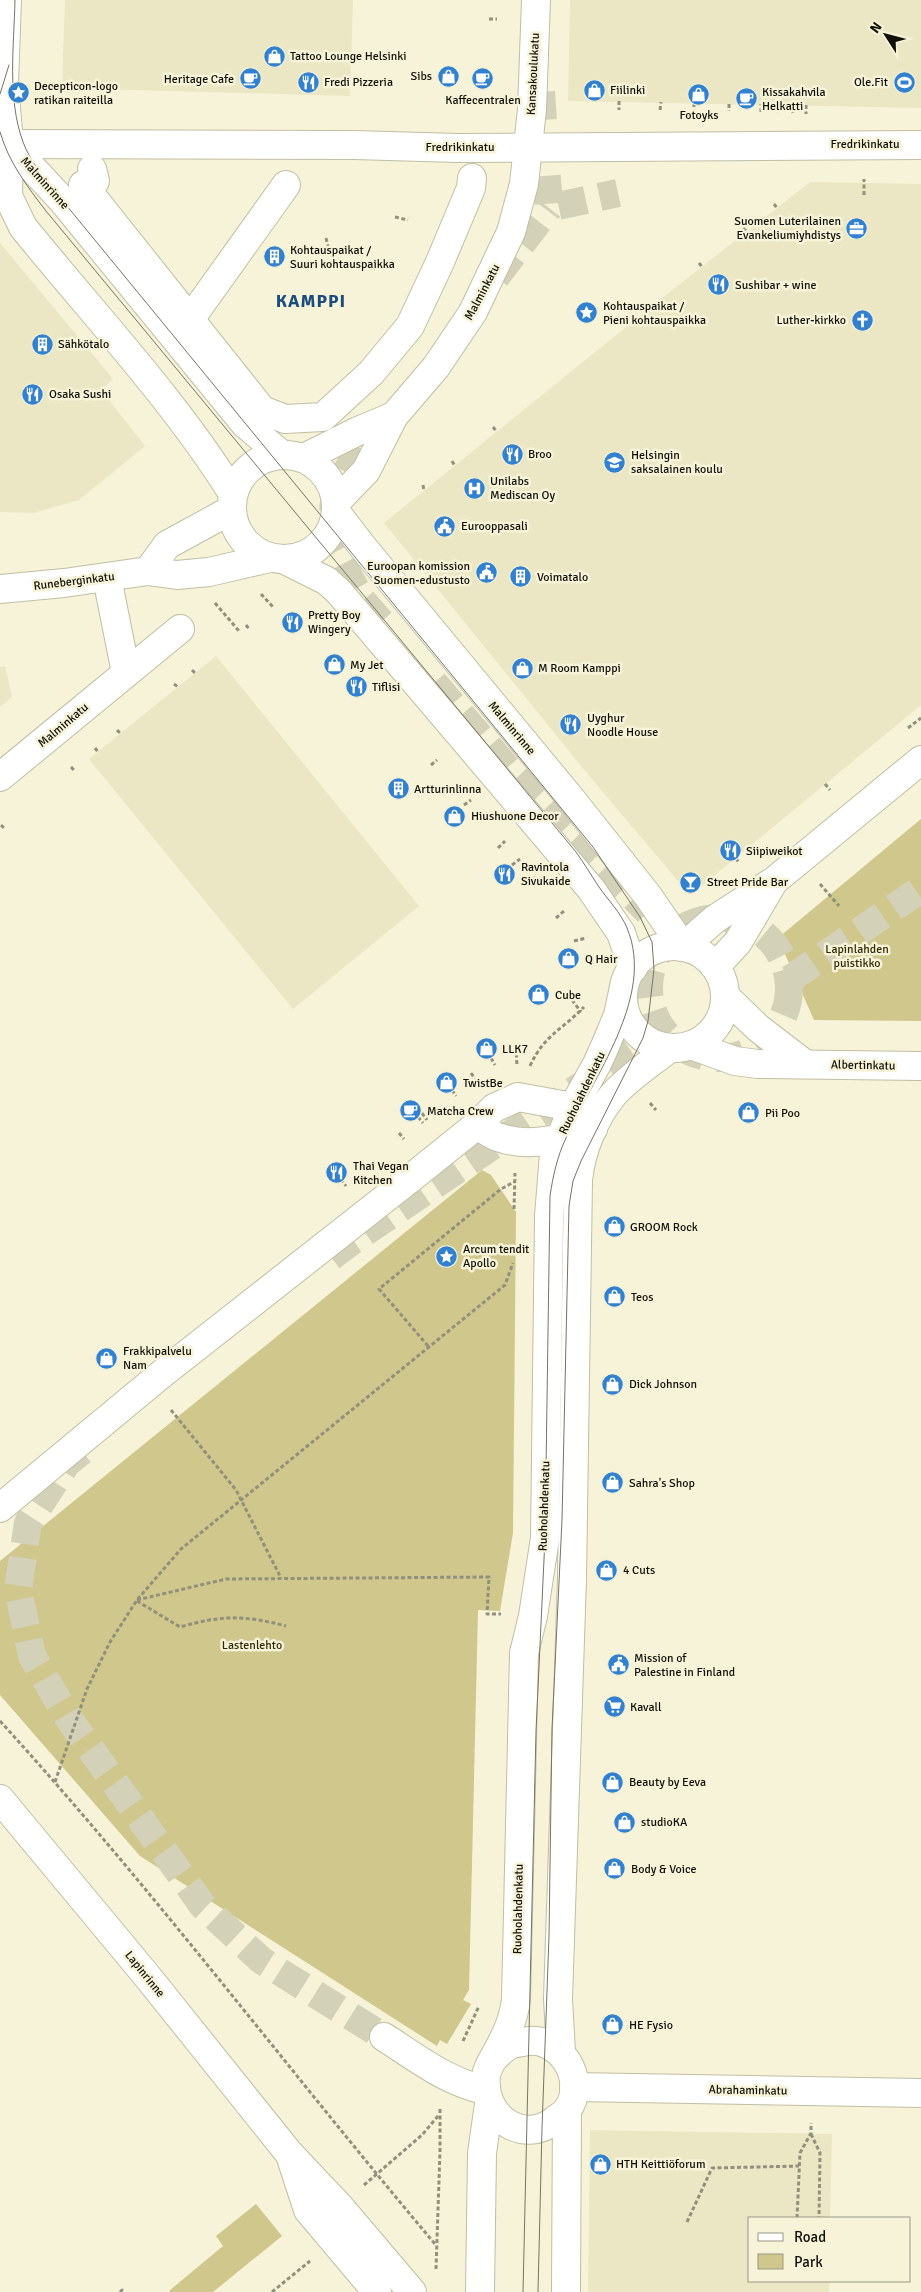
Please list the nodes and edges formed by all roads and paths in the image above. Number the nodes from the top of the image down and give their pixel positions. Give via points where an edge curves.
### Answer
1 (7, 0) edge
2 (536, 0) edge
3 (489, 19) dead end
4 (497, 19) dead end
5 (619, 102) dead end
6 (661, 102) dead end
7 (694, 103) dead end
8 (729, 104) dead end
9 (761, 104) dead end
10 (777, 105) dead end
11 (792, 105) dead end
12 (806, 105) dead end
13 (619, 110) dead end
14 (660, 110) dead end
15 (694, 111) dead end
16 (729, 111) dead end
17 (761, 112) dead end
18 (776, 112) dead end
19 (792, 113) dead end
20 (806, 114) dead end
21 (4, 144) edge
22 (921, 144) edge
23 (528, 147) junction
24 (864, 176) dead end
25 (472, 178) dead end
26 (82, 183) dead end
27 (286, 184) dead end
28 (864, 194) dead end
29 (774, 204) dead end
30 (777, 208) dead end
31 (395, 217) dead end
32 (408, 220) dead end
33 (743, 228) dead end
34 (746, 232) dead end
35 (326, 238) dead end
36 (329, 250) dead end
37 (699, 263) dead end
38 (702, 267) dead end
39 (191, 318) junction
40 (394, 416) junction
41 (493, 427) dead end
42 (497, 432) dead end
43 (293, 456) junction
44 (452, 461) dead end
45 (454, 466) dead end
46 (423, 485) dead end
47 (424, 491) dead end
48 (232, 502) junction
49 (336, 507) junction
50 (278, 559) junction
51 (148, 571) junction
52 (107, 578) junction
53 (0, 589) edge
54 (260, 593) dead end
55 (214, 601) dead end
56 (274, 608) dead end
57 (180, 629) dead end
58 (239, 631) dead end
59 (126, 673) junction
60 (174, 684) dead end
61 (178, 687) dead end
62 (117, 730) dead end
63 (120, 733) dead end
64 (95, 748) dead end
65 (98, 752) dead end
66 (436, 760) dead end
67 (921, 760) edge
68 (431, 765) dead end
69 (71, 767) dead end
70 (75, 771) dead end
71 (0, 777) edge
72 (825, 784) dead end
73 (830, 790) dead end
74 (470, 800) dead end
75 (464, 805) dead end
76 (1, 825) edge
77 (4, 828) dead end
78 (505, 840) dead end
79 (498, 848) dead end
80 (736, 858) dead end
81 (520, 859) dead end
82 (739, 862) dead end
83 (512, 865) dead end
84 (536, 877) dead end
85 (774, 881) junction
86 (528, 884) dead end
87 (820, 884) dead end
88 (839, 906) dead end
89 (564, 911) dead end
90 (556, 918) dead end
91 (587, 938) dead end
92 (574, 941) dead end
93 (683, 947) junction
94 (715, 967) junction
95 (628, 980) junction
96 (725, 996) junction
97 (572, 1000) dead end
98 (681, 1047) junction
99 (491, 1058) dead end
100 (805, 1064) junction
101 (495, 1065) dead end
102 (921, 1066) edge
103 (471, 1074) dead end
104 (476, 1080) dead end
105 (452, 1090) dead end
106 (456, 1096) dead end
107 (518, 1097) junction
108 (573, 1107) junction
109 (422, 1113) dead end
110 (418, 1117) dead end
111 (477, 1125) junction
112 (593, 1129) junction
113 (399, 1133) dead end
114 (404, 1139) dead end
115 (559, 1140) junction
116 (341, 1179) dead end
117 (346, 1186) dead end
118 (514, 1210) dead end
119 (513, 1257) dead end
120 (428, 1346) junction
121 (172, 1412) dead end
122 (242, 1500) junction
123 (0, 1508) edge
124 (282, 1578) junction
125 (137, 1600) junction
126 (505, 1614) dead end
127 (286, 1626) dead end
128 (0, 1721) edge
129 (55, 1782) junction
130 (0, 1798) edge
131 (384, 2037) tunnel mouth
132 (561, 2052) junction
133 (494, 2058) junction
134 (811, 2092) junction
135 (921, 2094) edge
136 (487, 2097) junction
137 (570, 2099) junction
138 (440, 2106) dead end
139 (439, 2116) junction
140 (811, 2133) junction
141 (288, 2152) junction
142 (799, 2166) junction
143 (376, 2174) junction
144 (797, 2217) edge
145 (819, 2217) edge
146 (688, 2222) dead end
147 (316, 2256) dead end
148 (120, 2292) edge
149 (124, 2292) edge
150 (272, 2292) edge
151 (377, 2292) edge
152 (412, 2292) edge
153 (480, 2292) edge
154 (566, 2292) edge

1 - 21 street
2 - 23 street, Kansakoulukatu
3 - 4 path
5 - 13 path
6 - 14 path
7 - 15 path
8 - 16 path
9 - 17 path
10 - 18 path
11 - 19 path
12 - 20 path
21 - 23 street, Fredrikinkatu
21 - 43 street, Malminrinne via 62,200 245,424
21 - 48 street, Malminrinne via 8,196 23,228 165,398 207,454
22 - 23 street, Fredrikinkatu
23 - 40 street, Malminkatu via 516,219 491,279 436,367
24 - 28 path
25 - 39 street via 471,188 410,326 326,420 285,419 262,410
26 - 39 street
27 - 39 street via 226,280
29 - 30 path
31 - 32 path
33 - 34 path
35 - 36 path
37 - 38 path
40 - 43 street, Malminkatu
40 - 49 street, Malminkatu via 366,471
41 - 42 path
43 - 48 street via 265,458 254,464 239,479
43 - 49 street via 317,465 327,476
44 - 45 path
46 - 47 path
48 - 50 street via 235,526 243,540 255,551
48 - 51 street via 168,545
49 - 50 street via 332,528 318,547 300,557
49 - 93 street, Malminrinne via 367,552 643,889
50 - 51 street, Runeberginkatu via 177,575
50 - 95 street via 327,581 339,592 591,889 621,933
51 - 52 street, Runeberginkatu
52 - 53 street, Runeberginkatu
52 - 59 street
54 - 56 path
55 - 58 path
57 - 59 street, Malminkatu
59 - 71 street, Malminkatu
60 - 61 path
62 - 63 path
64 - 65 path
66 - 68 path
67 - 85 street
69 - 70 path
72 - 73 path
74 - 75 path
76 - 77 path
78 - 79 path
80 - 82 path
81 - 83 path
84 - 86 path
85 - 93 street via 715,919
85 - 94 street via 738,942
87 - 88 path
89 - 90 path
91 - 92 path
93 - 94 street via 695,951
93 - 95 street via 659,948 640,959
94 - 96 street
95 - 98 street via 627,1019 633,1029 657,1046
95 - 108 street, Ruoholahdenkatu via 618,1015 597,1064
96 - 98 street via 719,1021 702,1040
96 - 100 street via 758,1028
97 - 107 path via 580,1011 538,1049
98 - 100 street, Albertinkatu via 735,1061
98 - 112 street, Ruoholahdenkatu via 613,1095
99 - 101 path
100 - 102 street, Albertinkatu
103 - 104 path
105 - 106 path
107 - 108 street
107 - 111 street via 494,1108
108 - 112 street
108 - 115 street, Ruoholahdenkatu
109 - 110 path via 425,1121
111 - 115 street via 498,1138 515,1142
111 - 123 street via 163,1373
112 - 115 street
112 - 132 street, Ruoholahdenkatu via 580,1165 577,1204 572,1579 558,1999
113 - 114 path
115 - 133 street, Ruoholahdenkatu via 554,1154 549,1216 545,1538 524,1653 515,2014
116 - 117 path
118 - 120 path via 515,1182 501,1189 379,1289
119 - 120 path via 513,1267 505,1285
120 - 122 path
121 - 122 path
122 - 124 path
122 - 125 path via 181,1549
124 - 125 path via 226,1578
124 - 126 path via 489,1577 487,1614
125 - 127 path via 180,1627 211,1618 238,1617
125 - 129 path via 110,1642 86,1689
128 - 129 path
129 - 143 path
130 - 141 street, Lapinrinne
131 - 136 street via 448,2078
132 - 133 street via 529,2040 510,2045
132 - 137 street via 571,2068
133 - 136 street via 486,2074
134 - 135 street, Abrahaminkatu
134 - 137 street, Abrahaminkatu
134 - 140 path
136 - 137 street via 505,2122 526,2130 547,2126
136 - 153 street via 482,2153
137 - 154 street
138 - 139 path
139 - 143 path
139 - 143 path via 435,2245
140 - 142 path via 800,2153
140 - 145 path via 820,2152
141 - 151 street, Lapinrinne via 308,2210
141 - 152 street, Lapinrinne via 324,2188
142 - 144 path
142 - 146 path via 712,2168
147 - 150 path
148 - 149 path

